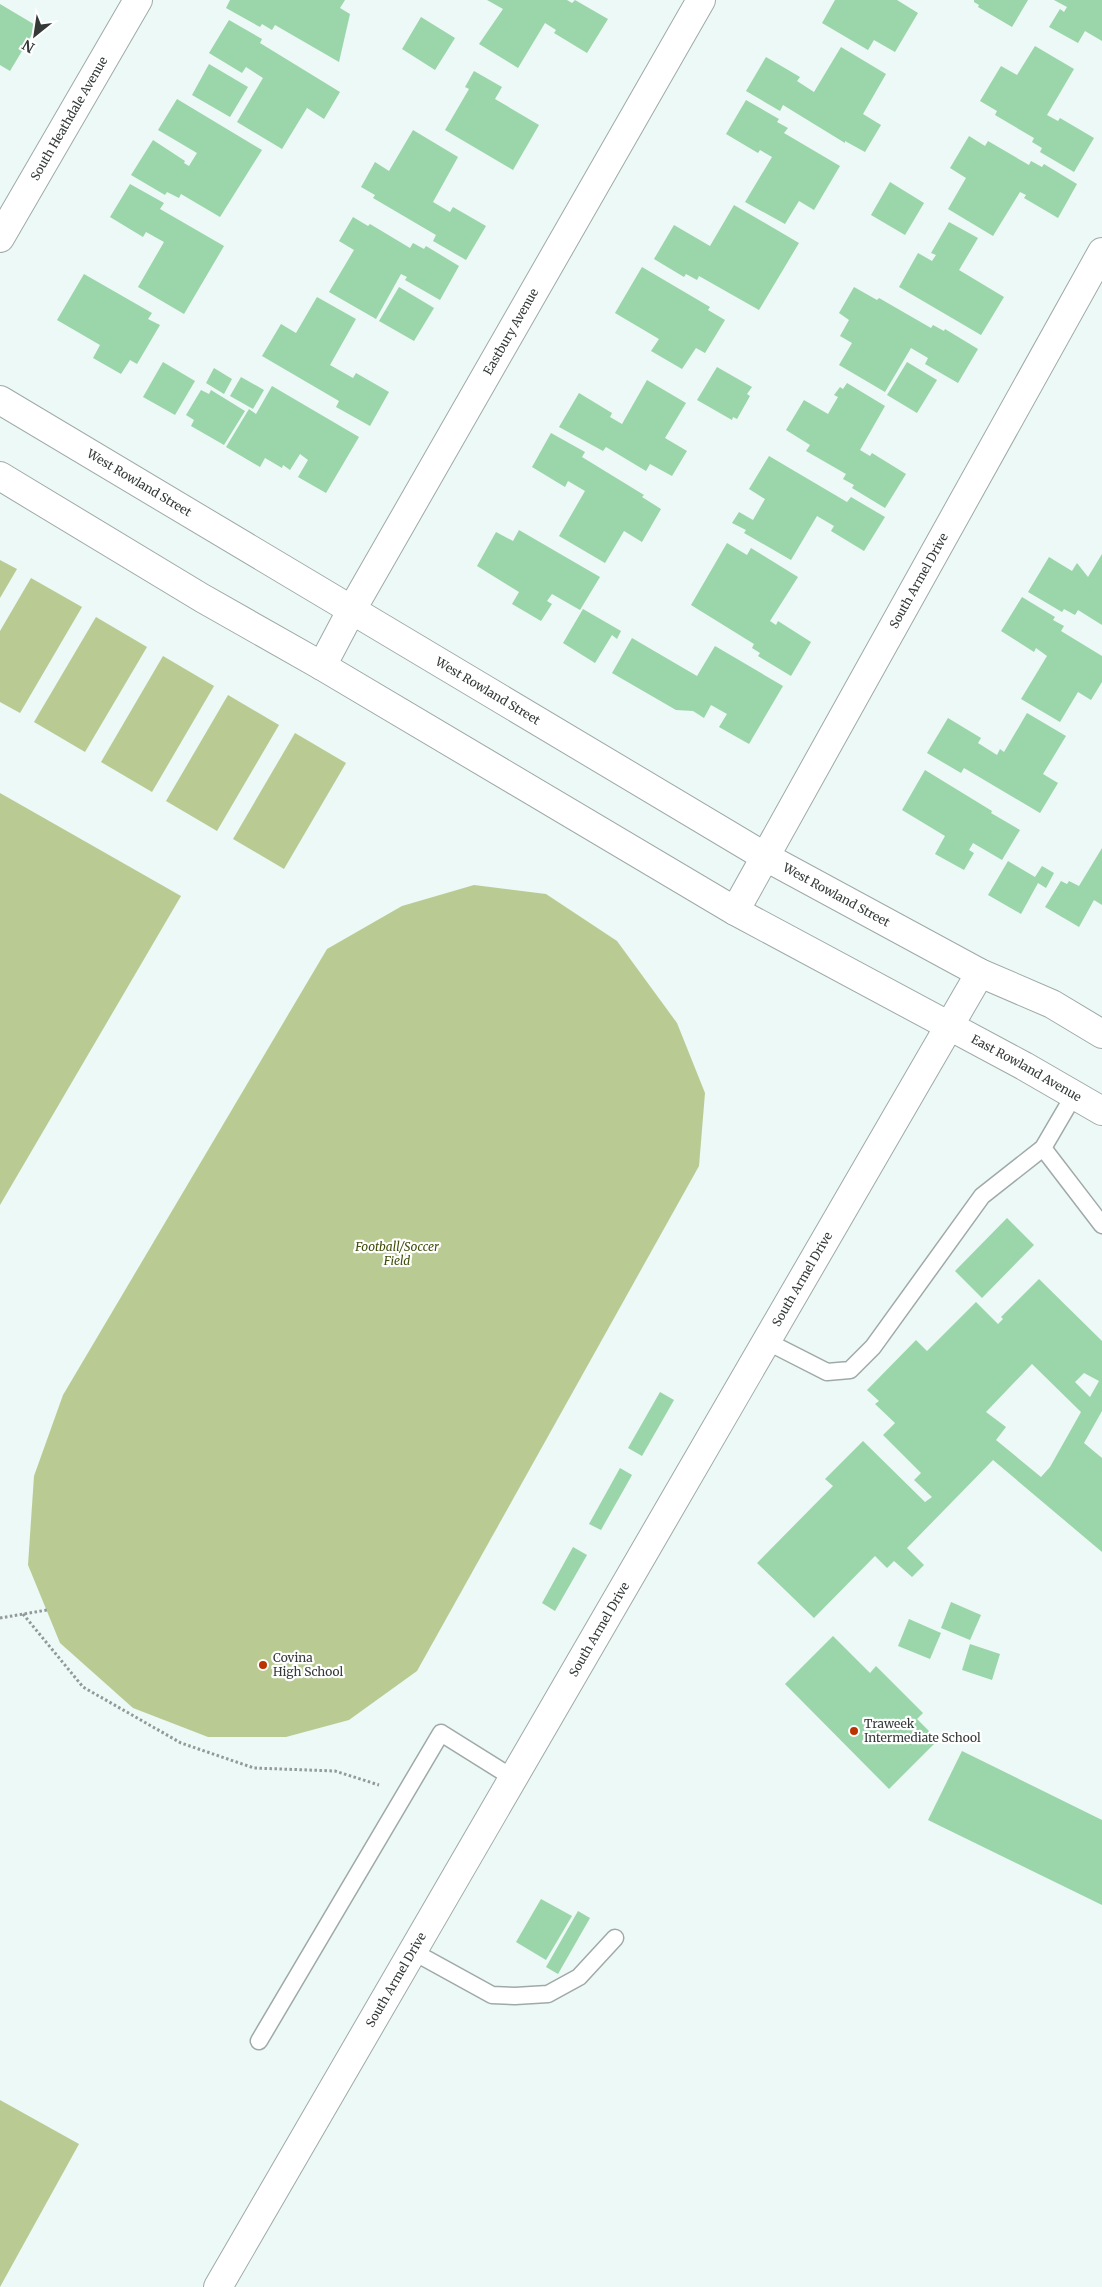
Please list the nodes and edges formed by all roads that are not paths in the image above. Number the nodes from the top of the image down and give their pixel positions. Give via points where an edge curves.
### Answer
1 (138, 0) edge
2 (701, 0) edge
3 (0, 238) edge
4 (1102, 252) edge
5 (0, 400) edge
6 (0, 476) edge
7 (351, 612) junction
8 (322, 666) junction
9 (764, 856) junction
10 (735, 911) junction
11 (980, 973) junction
12 (950, 1026) junction
13 (1102, 1034) edge
14 (1074, 1095) junction
15 (1102, 1111) edge
16 (1043, 1148) junction
17 (1102, 1225) edge
18 (766, 1341) junction
19 (513, 1778) junction
20 (615, 1938) dead end
21 (412, 1951) junction
22 (259, 2041) dead end
23 (218, 2287) edge

1 - 3 street, South Heathdale Avenue
2 - 7 street, Eastbury Avenue
4 - 9 street, South Armel Drive
5 - 7 street, West Rowland Street
6 - 8 street
7 - 8 street, Eastbury Avenue
7 - 9 street, West Rowland Street
8 - 10 street
9 - 10 street, South Armel Drive
9 - 11 street, West Rowland Street
10 - 12 street
11 - 12 street, South Armel Drive
11 - 13 street via 1052,1004
12 - 14 street, East Rowland Avenue
12 - 18 street, South Armel Drive
14 - 15 street, East Rowland Avenue
14 - 16 lane
16 - 17 lane
16 - 18 lane via 982,1196 873,1347 850,1370 827,1372
18 - 19 street, South Armel Drive
19 - 21 street, South Armel Drive
19 - 22 lane via 441,1733
20 - 21 lane via 579,1977 548,1994 492,1995
21 - 23 street, South Armel Drive

